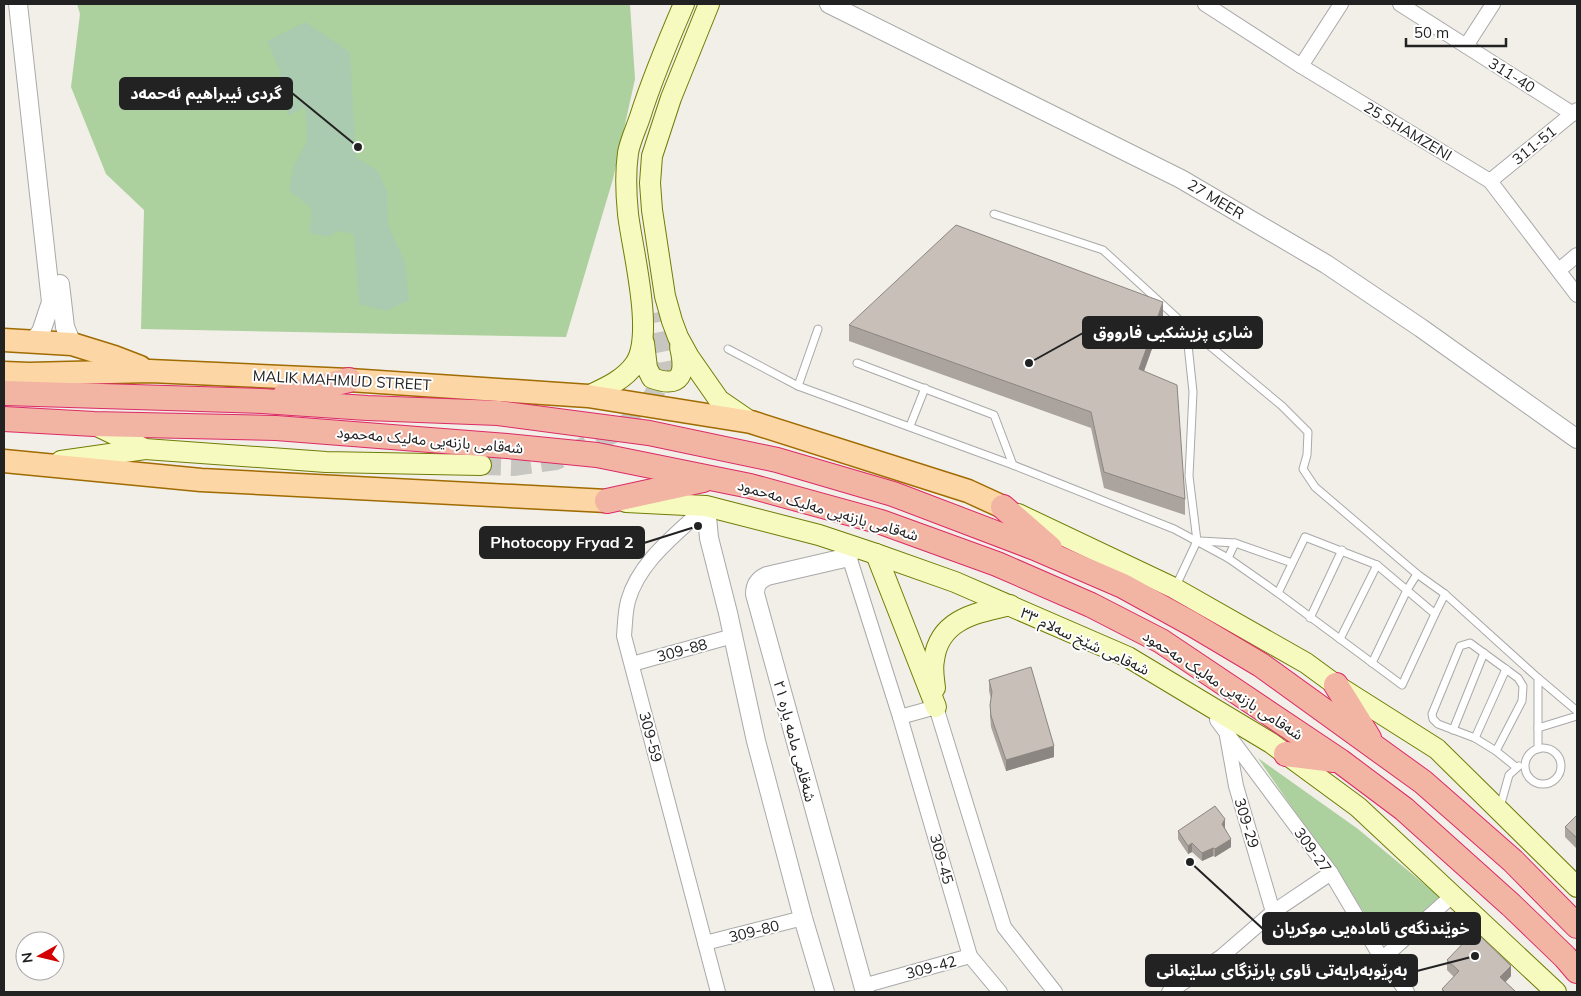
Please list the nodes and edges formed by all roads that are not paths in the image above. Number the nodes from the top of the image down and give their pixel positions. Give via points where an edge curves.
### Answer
1 (18, 4) edge
2 (28, 4) edge
3 (684, 4) edge
4 (696, 4) edge
5 (709, 4) edge
6 (829, 4) edge
7 (1205, 4) edge
8 (1341, 4) edge
9 (1400, 4) edge
10 (1493, 4) edge
11 (1466, 46) junction
12 (1301, 66) junction
13 (1575, 112) edge
14 (1490, 181) junction
15 (994, 214) dead end
16 (1577, 255) edge
17 (1559, 270) junction
18 (1577, 295) edge
19 (654, 313) tunnel mouth
20 (1186, 326) junction
21 (818, 329) dead end
22 (678, 337) junction
23 (643, 339) junction
24 (4, 340) edge
25 (32, 342) junction
26 (72, 344) junction
27 (728, 349) dead end
28 (857, 363) dead end
29 (150, 371) junction
30 (4, 373) edge
31 (349, 380) junction
32 (798, 386) junction
33 (925, 388) junction
34 (4, 393) edge
35 (588, 396) junction
36 (262, 400) junction
37 (4, 419) edge
38 (751, 422) junction
39 (94, 424) junction
40 (910, 426) junction
41 (1577, 439) edge
42 (145, 449) junction
43 (4, 461) edge
44 (39, 465) junction
45 (481, 465) tunnel mouth
46 (1013, 465) junction
47 (711, 478) junction
48 (607, 501) junction
49 (706, 506) junction
50 (1003, 507) junction
51 (1197, 541) junction
52 (1235, 543) junction
53 (847, 550) junction
54 (1342, 550) junction
55 (876, 554) junction
56 (1228, 558) junction
57 (1063, 559) junction
58 (1292, 563) junction
59 (1377, 565) junction
60 (1417, 574) junction
61 (1174, 588) junction
62 (1407, 590) junction
63 (1278, 593) junction
64 (1446, 594) junction
65 (1010, 605) junction
66 (1435, 614) junction
67 (1310, 618) junction
68 (733, 636) junction
69 (1340, 639) junction
70 (1484, 653) junction
71 (1372, 663) junction
72 (632, 664) junction
73 (1506, 669) junction
74 (1538, 678) junction
75 (1336, 685) junction
76 (936, 707) junction
77 (1577, 711) edge
78 (1218, 712) junction
79 (1577, 716) edge
80 (900, 717) junction
81 (1538, 728) junction
82 (1453, 730) junction
83 (1226, 733) junction
84 (1475, 738) junction
85 (1373, 746) junction
86 (1538, 749) junction
87 (1496, 751) junction
88 (1286, 754) junction
89 (1340, 761) junction
90 (1525, 765) junction
91 (1516, 767) junction
92 (1500, 810) junction
93 (1331, 873) junction
94 (1577, 887) edge
95 (1453, 895) junction
96 (1273, 912) junction
97 (803, 918) junction
98 (1577, 926) edge
99 (705, 943) junction
100 (970, 956) junction
101 (1382, 958) junction
102 (1577, 971) edge
103 (864, 989) edge
104 (718, 992) edge
105 (825, 992) edge
106 (1000, 992) edge
107 (1055, 992) edge
108 (1169, 992) edge
109 (1407, 992) edge
110 (1556, 992) edge

1 - 25 street via 51,302 41,332
2 - 26 street via 63,316
3 - 23 main road via 648,90 628,151 628,212 640,288
4 - 19 main road via 662,86 640,157 643,250
5 - 22 main road via 671,98 652,156 650,183 655,234 665,296
6 - 41 street, 27 MEER via 1181,179 1326,264
7 - 12 street, 25 SHAMZENI
8 - 12 street
9 - 11 street, 311-40
10 - 11 street
11 - 13 street, 311-40
12 - 14 street, 25 SHAMZENI
13 - 14 street, 311-51
14 - 17 street, 25 SHAMZENI
15 - 20 lane via 1103,250
16 - 17 street
17 - 18 street, 25 SHAMZENI
20 - 51 lane via 1193,392 1189,476
20 - 60 lane via 1282,406 1308,432 1303,469 1310,482
21 - 32 lane
22 - 23 main road via 684,368 682,375 663,382 652,378 647,368
22 - 38 main road via 688,357 719,400
23 - 35 main road via 635,363 624,375
24 - 25 main road
25 - 26 main road
26 - 29 main road
27 - 32 lane
28 - 33 lane
29 - 30 main road, MALIK MAHMUD STREET
29 - 31 main road, MALIK MAHMUD STREET
31 - 35 main road, MALIK MAHMUD STREET
31 - 36 highway
32 - 40 lane
33 - 40 lane
33 - 46 lane via 994,415
34 - 36 highway, شەقامی بازنەیی مەلیک مەحمود
35 - 38 main road, MALIK MAHMUD STREET
36 - 57 highway, شەقامی بازنەیی مەلیک مەحمود via 498,413 649,433 777,460 894,494
37 - 39 highway, شەقامی بازنەیی مەلیک مەحمود
38 - 50 main road, MALIK MAHMUD STREET via 968,491
39 - 42 main road
39 - 47 highway, شەقامی بازنەیی مەلیک مەحمود via 276,428 506,446 597,455
40 - 46 lane
42 - 44 main road
42 - 45 main road via 326,462
43 - 44 main road
44 - 48 main road via 201,480
46 - 51 lane
47 - 48 highway
47 - 89 highway, شەقامی بازنەیی مەلیک مەحمود via 881,522 997,564 1091,605 1161,641
48 - 49 main road, شەقامی شێخ سەلام ٣٣
49 - 53 main road, شەقامی شێخ سەلام ٣٣ via 802,531
49 - 68 street via 708,538
49 - 72 street, 309-59 via 657,551 628,601 624,636
50 - 57 highway
50 - 61 main road
51 - 52 lane
51 - 56 lane
51 - 61 lane
52 - 56 lane
52 - 58 lane
53 - 55 main road, شەقامی شێخ سەلام ٣٣
53 - 80 street, 309-45
53 - 103 street, شەقامی مامە یارە ٢١ via 762,578 755,594
54 - 58 lane via 1305,537
54 - 59 lane
54 - 67 lane
55 - 65 main road, شەقامی شێخ سەلام ٣٣
55 - 76 main road
56 - 63 lane
57 - 85 highway, شەقامی بازنەیی مەلیک مەحمود via 1123,586 1261,665
58 - 63 lane
59 - 62 lane
59 - 69 lane
60 - 62 lane
60 - 64 lane
61 - 75 main road via 1306,663
62 - 66 lane
62 - 71 lane
63 - 67 lane
64 - 66 lane
64 - 74 lane
65 - 76 main road via 963,618 944,635 934,661
65 - 78 main road, شەقامی شێخ سەلام ٣٣ via 1128,658
66 - 71 lane via 1402,686
67 - 69 lane
68 - 72 street, 309-88
68 - 97 street via 758,751
69 - 71 lane
70 - 73 lane
70 - 82 lane
70 - 82 lane via 1470,643 1460,646 1456,654 1432,714 1438,724
72 - 99 street, 309-59
73 - 84 lane
73 - 87 lane via 1523,686 1522,701
74 - 77 lane
74 - 81 lane
75 - 85 highway
75 - 92 main road via 1437,749
76 - 80 street
76 - 107 street via 1004,927
78 - 83 street, 309-27 via 1217,720
78 - 88 main road, شەقامی شێخ سەلام ٣٣
79 - 81 lane
80 - 100 street, 309-45
81 - 86 lane
82 - 84 lane
83 - 93 street, 309-27
83 - 96 street, 309-29 via 1236,786
84 - 87 lane
85 - 98 highway, شەقامی بازنەیی مەلیک مەحمود via 1423,782 1513,861
86 - 90 lane via 1530,754
86 - 90 lane via 1547,748 1557,755 1561,766 1557,778 1548,784 1536,783 1528,776
87 - 91 lane
88 - 89 highway
88 - 95 main road, شەقامی شێخ سەلام ٣٣ via 1358,807
89 - 102 highway, شەقامی بازنەیی مەلیک مەحمود via 1404,809 1511,904
90 - 91 lane
91 - 92 lane via 1506,785
92 - 94 main road
93 - 96 street
93 - 101 street, 309-27
95 - 101 street
95 - 110 main road, شەقامی شێخ سەلام ٣٣
96 - 108 street via 1221,957
97 - 99 street, 309-80
97 - 105 street
99 - 104 street, 309-59
100 - 103 street, 309-42
100 - 106 street, 309-45
101 - 109 street, 309-27

